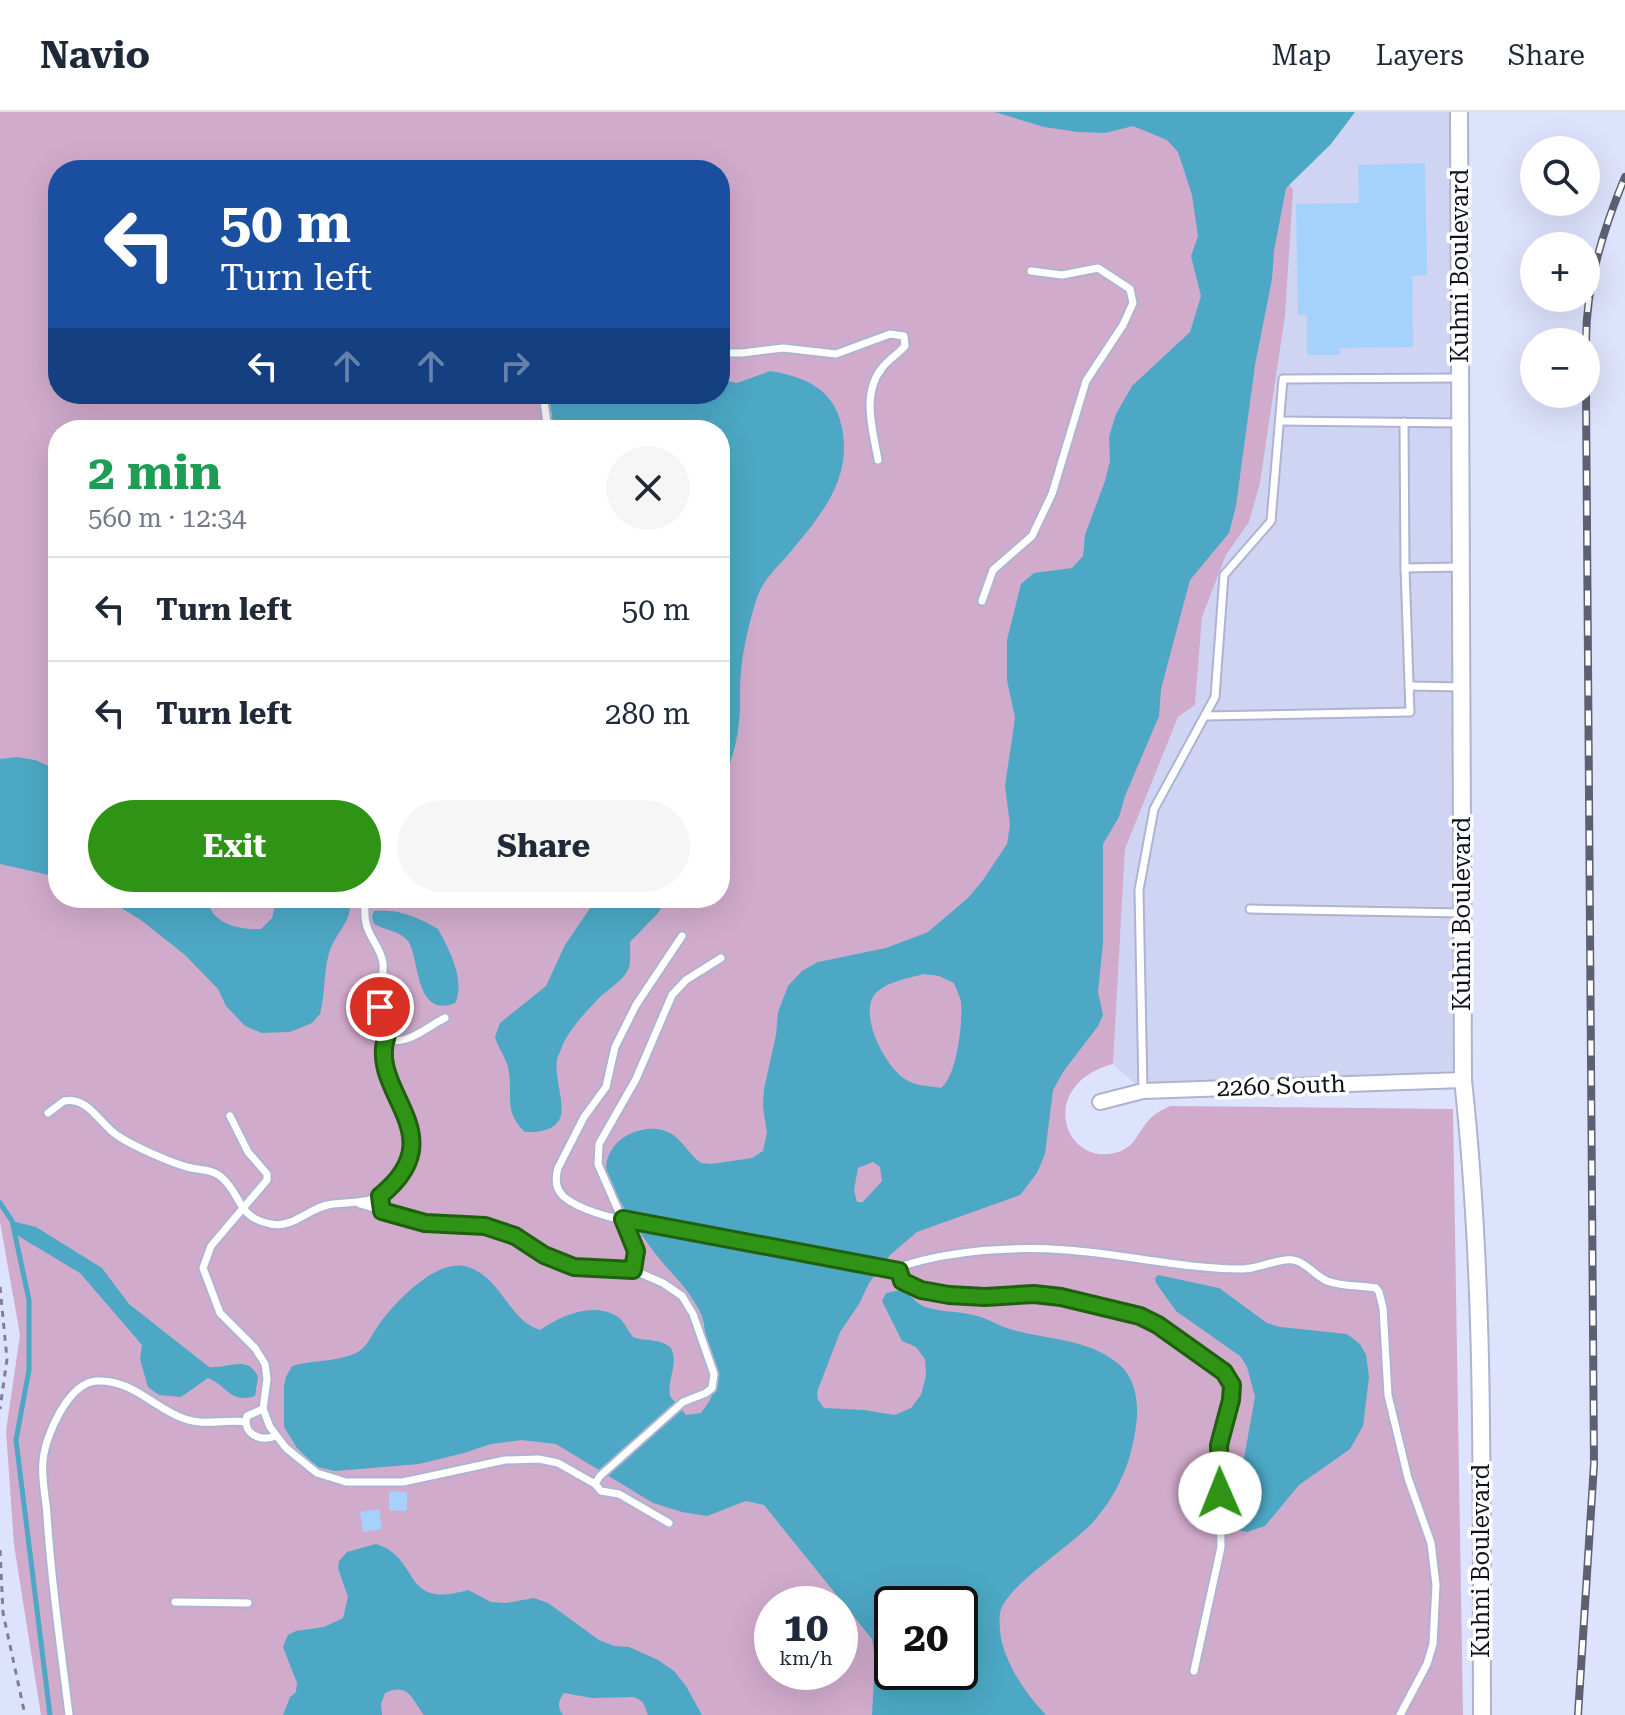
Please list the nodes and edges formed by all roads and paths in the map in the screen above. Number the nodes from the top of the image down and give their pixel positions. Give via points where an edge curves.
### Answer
1 (1459, 112) edge
2 (1031, 271) dead end
3 (730, 353) edge
4 (1460, 378) junction
5 (1280, 421) junction
6 (1404, 422) junction
7 (1460, 423) junction
8 (878, 460) dead end
9 (1461, 567) junction
10 (1405, 568) junction
11 (982, 601) dead end
12 (1409, 686) junction
13 (1461, 687) junction
14 (1206, 716) junction
15 (365, 908) edge
16 (1250, 909) dead end
17 (1462, 913) junction
18 (682, 936) dead end
19 (721, 958) dead end
20 (445, 1018) dead end
21 (387, 1035) junction
22 (1463, 1080) junction
23 (1143, 1091) junction
24 (1100, 1102) dead end
25 (48, 1113) dead end
26 (230, 1116) dead end
27 (380, 1196) junction
28 (360, 1204) junction
29 (243, 1210) junction
30 (382, 1211) junction
31 (627, 1220) junction
32 (633, 1270) junction
33 (899, 1271) junction
34 (0, 1287) edge
35 (0, 1409) edge
36 (263, 1409) junction
37 (246, 1422) junction
38 (276, 1436) junction
39 (595, 1484) junction
40 (669, 1523) dead end
41 (0, 1550) edge
42 (175, 1602) dead end
43 (248, 1603) dead end
44 (1194, 1671) dead end
45 (25, 1715) edge
46 (69, 1715) edge
47 (1400, 1715) edge
48 (1482, 1715) edge

1 - 4 street, Kuhni Boulevard
2 - 11 lane via 1062,275 1098,268 1130,289 1133,303 1086,381 1052,494 1032,536 993,570
3 - 8 lane via 783,348 836,354 890,334 904,336 905,346 872,387
4 - 5 lane via 1283,379
4 - 7 street, Kuhni Boulevard
5 - 6 lane
5 - 14 lane via 1271,521 1224,575 1215,697
6 - 7 lane
6 - 10 lane
7 - 9 street, Kuhni Boulevard
9 - 10 lane
9 - 13 street, Kuhni Boulevard
10 - 12 lane
12 - 13 lane
12 - 14 lane via 1410,712
13 - 17 street, Kuhni Boulevard
14 - 23 lane via 1154,809 1139,890
15 - 21 lane via 382,958 380,1021
16 - 17 lane
17 - 22 street, Kuhni Boulevard
18 - 31 lane via 636,1005 615,1047 606,1087 584,1117 555,1176 564,1197
19 - 31 lane via 672,995 636,1079 599,1144 598,1164
20 - 21 lane via 408,1039
21 - 27 lane via 386,1066 407,1115 412,1142 406,1167
22 - 23 street, 2260 South
22 - 48 street, Kuhni Boulevard via 1480,1365
23 - 24 street, 2260 South
25 - 29 lane via 64,1101 83,1103 120,1138 221,1176
26 - 29 lane via 248,1152 267,1174
27 - 28 lane
27 - 30 lane
28 - 29 lane via 319,1207 282,1225 255,1219
28 - 30 lane
29 - 36 lane via 211,1246 203,1268 220,1313 265,1364
30 - 32 lane via 425,1223 485,1226 574,1267
31 - 32 lane via 636,1251
31 - 33 lane
32 - 39 lane via 682,1296 693,1314 713,1383 706,1393 683,1402
33 - 44 lane via 902,1281 921,1290 975,1297 1061,1297 1140,1316 1224,1372 1233,1392 1219,1445 1221,1547
33 - 47 lane via 931,1258 1031,1248 1246,1269 1296,1261 1331,1282 1376,1288 1383,1308 1388,1395 1431,1543 1436,1585 1433,1644
34 - 35 path via 7,1359
36 - 37 lane via 251,1412
36 - 38 lane
37 - 38 lane via 248,1432 259,1438
37 - 46 lane via 193,1422 140,1393 104,1381 85,1383 71,1395 53,1428 42,1468
38 - 39 lane via 317,1473 346,1482 403,1482 489,1462 539,1459 558,1463
39 - 40 lane
41 - 45 path via 3,1613
42 - 43 lane

